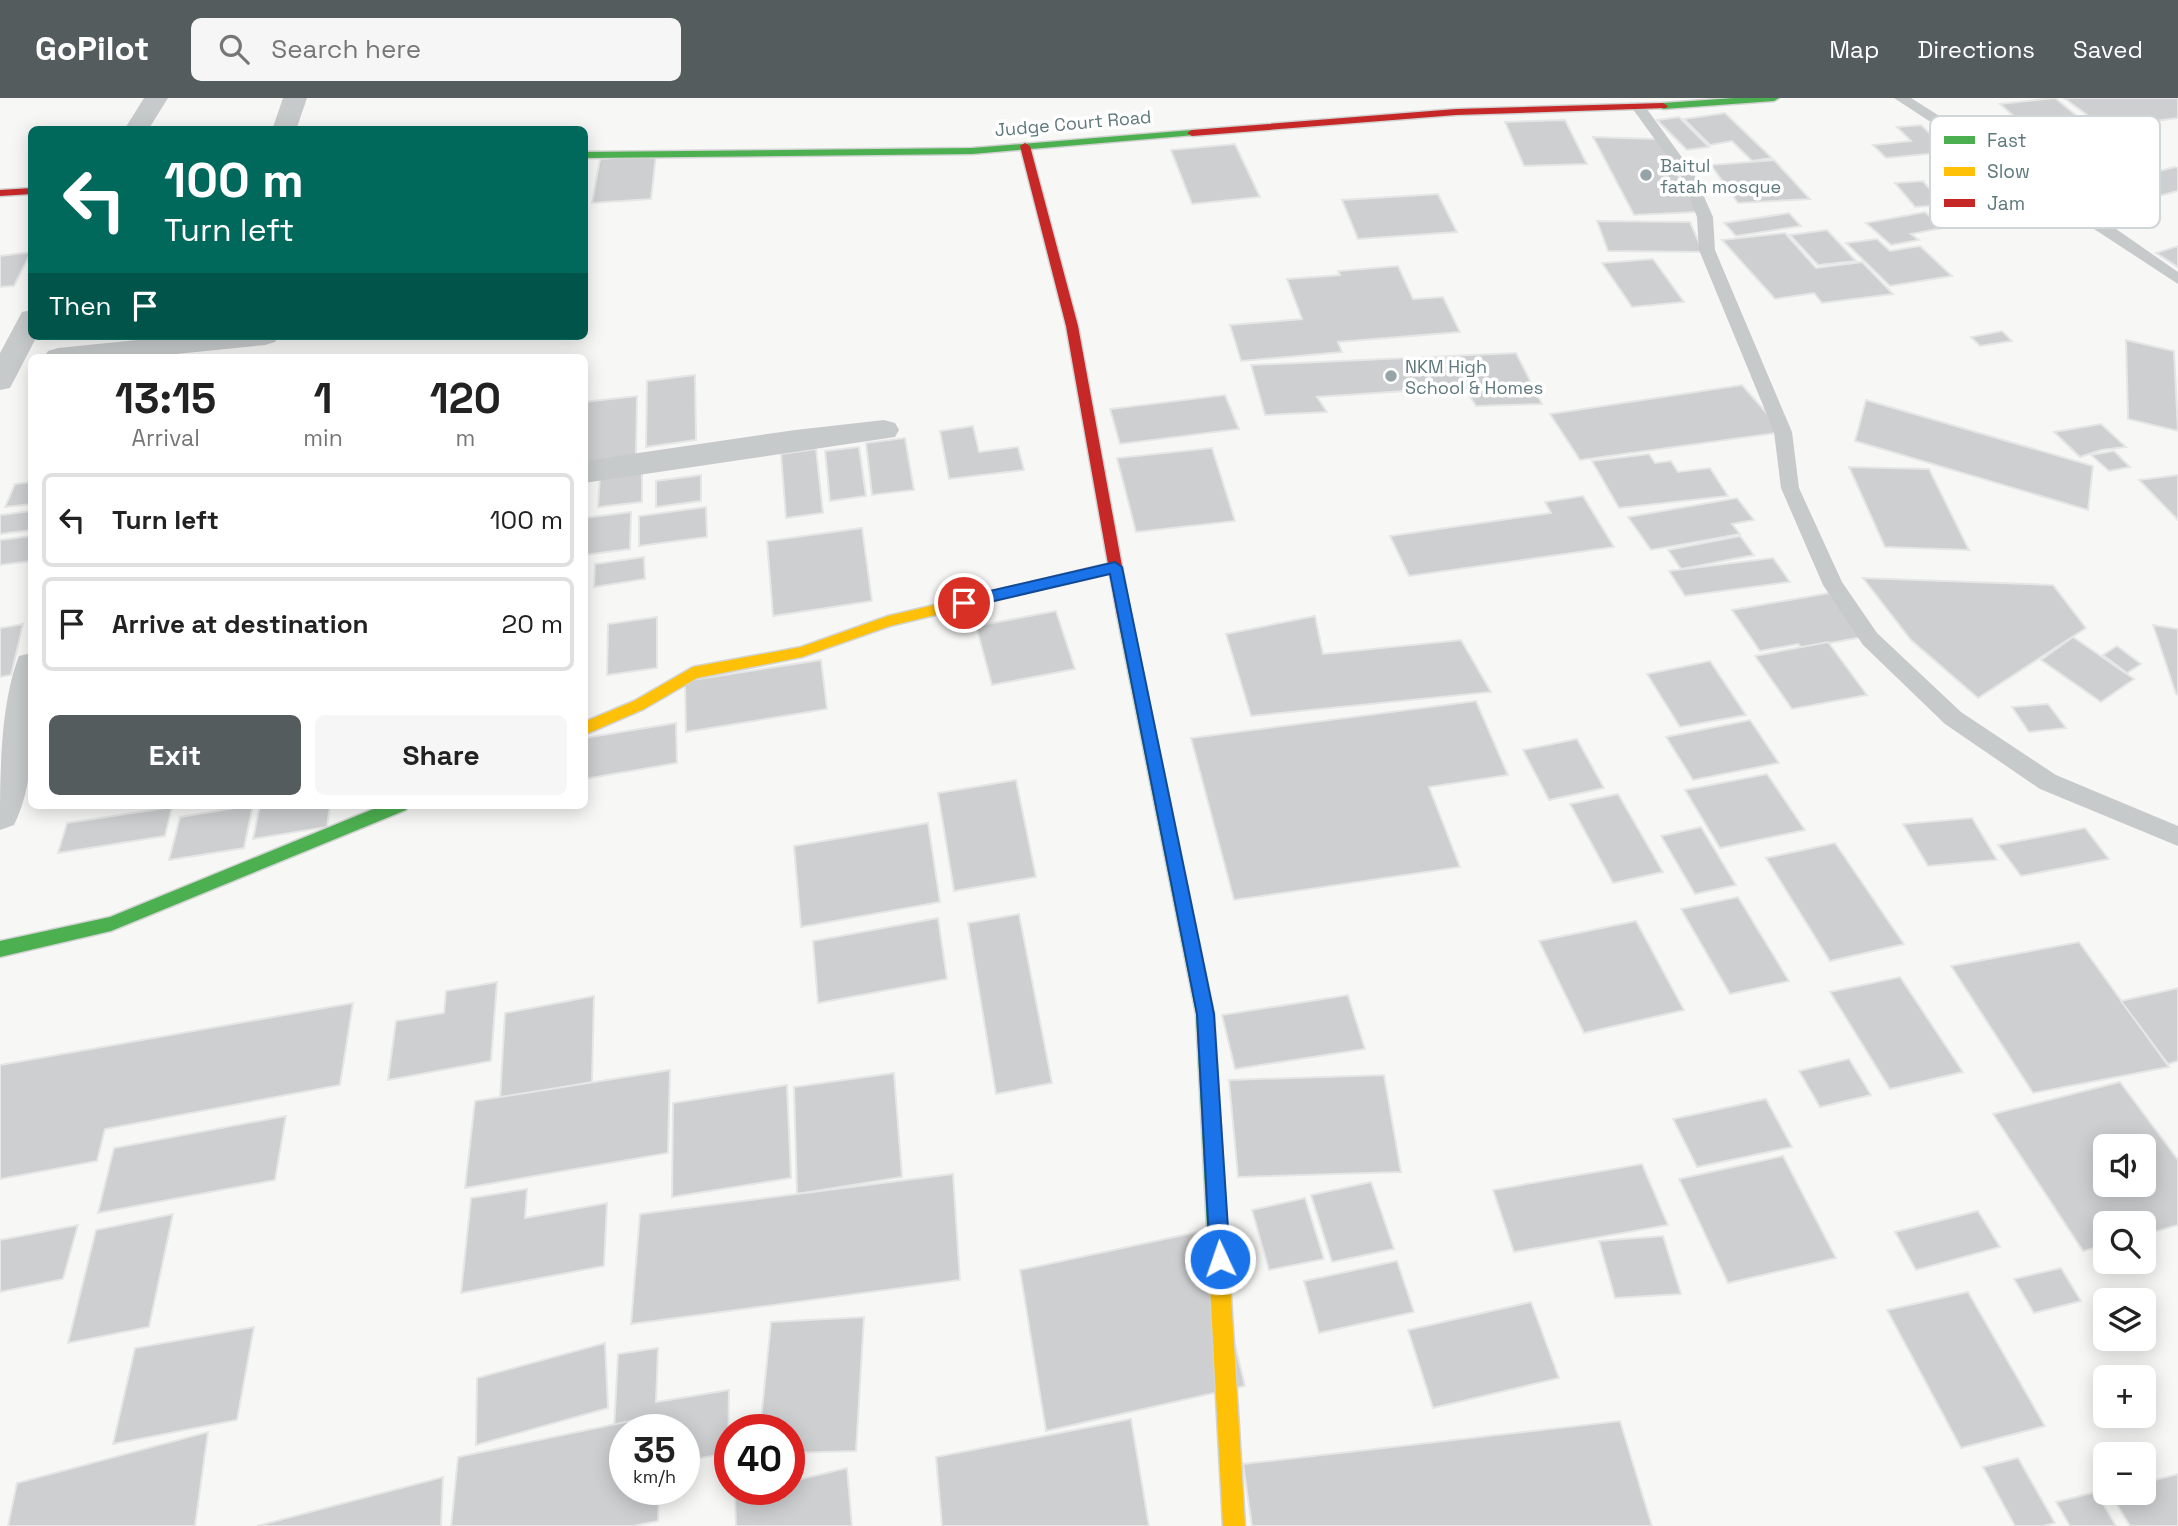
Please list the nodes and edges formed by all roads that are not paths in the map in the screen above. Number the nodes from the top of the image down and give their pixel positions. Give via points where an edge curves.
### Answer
1 (156, 98) edge
2 (295, 98) edge
3 (1774, 98) edge
4 (1901, 98) edge
5 (1547, 103) edge
6 (1639, 108) junction
7 (1930, 116) edge
8 (138, 126) edge
9 (285, 126) edge
10 (1025, 146) junction
11 (588, 155) edge
12 (28, 191) edge
13 (0, 193) edge
14 (2105, 228) edge
15 (2178, 279) edge
16 (28, 329) edge
17 (226, 340) edge
18 (88, 354) edge
19 (14, 368) edge
20 (884, 430) dead end
21 (588, 471) edge
22 (1115, 567) junction
23 (28, 684) edge
24 (588, 727) edge
25 (390, 809) edge
26 (0, 814) edge
27 (2178, 836) edge
28 (0, 949) edge
29 (1234, 1526) edge

1 - 8 street
2 - 9 street
3 - 6 street, Judge Court Road
4 - 7 lane
5 - 6 street, Judge Court Road
5 - 10 street, Judge Court Road
6 - 27 lane via 1691,185 1705,217 1707,250 1783,432 1790,488 1833,585 1870,639 1953,718 2048,782
10 - 11 street, Judge Court Road via 972,151
10 - 22 street via 1072,326
12 - 13 street
14 - 15 lane
16 - 19 street
17 - 18 street
20 - 21 street
22 - 24 street via 888,621 802,652 693,673 639,705
22 - 29 street via 1205,1014
23 - 26 street
25 - 28 street via 111,924

